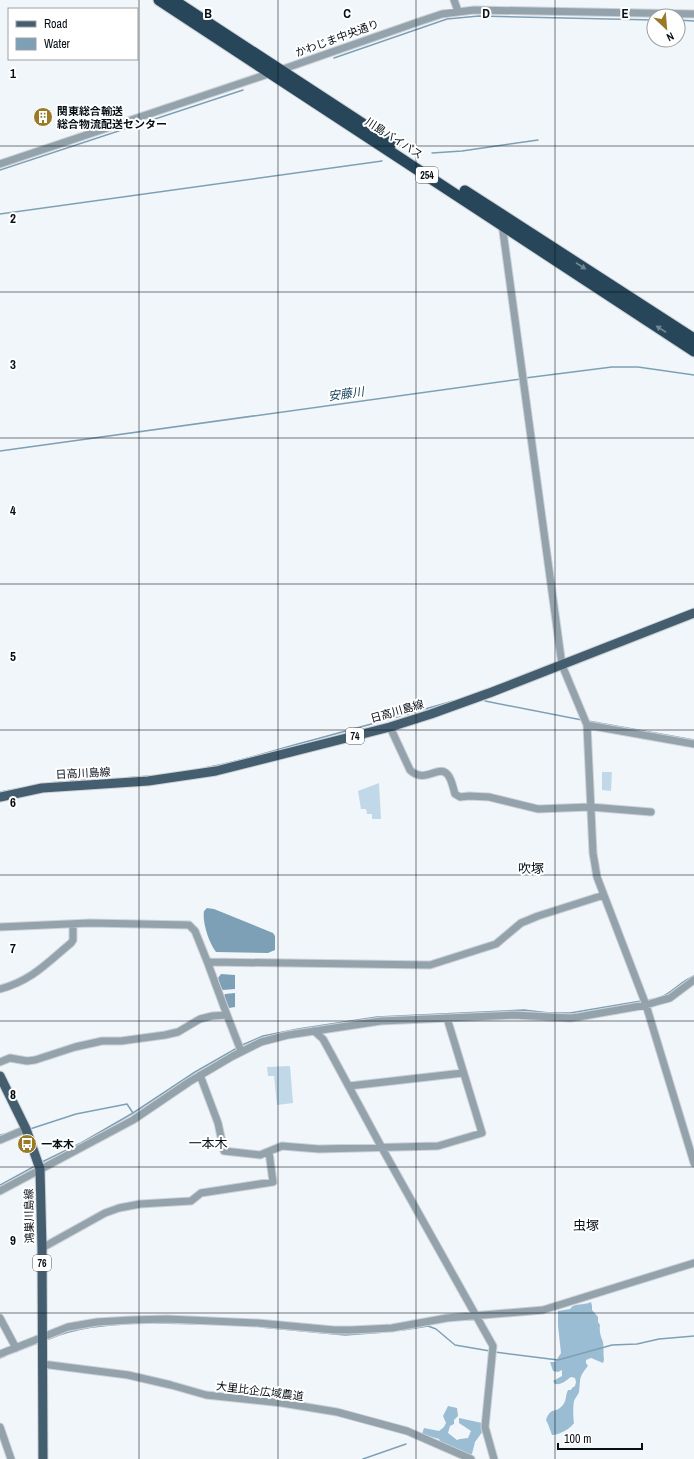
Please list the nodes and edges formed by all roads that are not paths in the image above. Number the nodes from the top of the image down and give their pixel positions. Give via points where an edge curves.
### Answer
1 (159, 0) edge
2 (173, 0) edge
3 (454, 0) edge
4 (458, 12) junction
5 (694, 14) edge
6 (276, 71) junction
7 (0, 164) edge
8 (502, 224) junction
9 (694, 339) edge
10 (694, 351) edge
11 (694, 613) edge
12 (562, 664) junction
13 (587, 725) junction
14 (390, 727) junction
15 (694, 744) edge
16 (0, 797) edge
17 (590, 807) junction
18 (651, 812) dead end
19 (604, 895) junction
20 (73, 924) junction
21 (0, 928) edge
22 (207, 961) junction
23 (694, 980) edge
24 (0, 989) edge
25 (646, 1005) junction
26 (227, 1015) junction
27 (446, 1018) junction
28 (314, 1031) junction
29 (241, 1051) junction
30 (0, 1062) edge
31 (463, 1073) junction
32 (200, 1075) junction
33 (0, 1076) edge
34 (349, 1086) junction
35 (26, 1129) junction
36 (0, 1140) edge
37 (382, 1148) junction
38 (269, 1152) junction
39 (694, 1162) edge
40 (40, 1169) junction
41 (0, 1191) edge
42 (42, 1248) junction
43 (694, 1263) edge
44 (477, 1315) junction
45 (0, 1318) edge
46 (42, 1338) junction
47 (16, 1348) junction
48 (0, 1354) edge
49 (42, 1364) junction
50 (0, 1427) edge
51 (11, 1459) edge
52 (43, 1459) edge
53 (471, 1459) edge
54 (494, 1459) edge

1 - 6 highway, 川島バイパス / 254
2 - 6 highway, 川島バイパス / 254
3 - 4 street
4 - 5 street, かわじま中央通り via 508,10
4 - 6 street, かわじま中央通り via 442,14 380,34
6 - 7 street, かわじま中央通り
6 - 8 highway, 川島バイパス / 254
6 -> 9 highway, 川島バイパス / 254
10 -> 8 highway, 川島バイパス / 254
8 - 12 street
11 - 12 main road, 日高川島線 / 74
12 - 13 street
12 - 14 main road, 日高川島線 / 74 via 438,712
13 - 15 street
13 - 17 street
14 - 16 main road, 日高川島線 / 74 via 196,775 143,782 42,788
14 - 17 street via 410,770 415,775 422,776 441,771 446,773 450,777 455,794 460,797 489,797 538,809
17 - 18 street
17 - 19 street via 595,867
19 - 22 street via 538,916 521,923 496,944 430,965
19 - 25 street
20 - 21 street
20 - 22 street via 189,925 195,931
20 - 24 street via 71,943 25,980
22 - 26 street
23 - 25 street via 670,998
25 - 27 street via 570,1018 513,1015
25 - 39 street
26 - 29 street
26 - 30 street via 200,1019 178,1032 165,1035 102,1041 35,1060 10,1058
27 - 28 street via 381,1021
27 - 31 street
28 - 29 street via 273,1038
28 - 34 street via 323,1039
29 - 32 street
31 - 34 street
31 - 37 street via 482,1133 438,1146
32 - 38 street via 218,1123 224,1150 260,1155
32 - 40 street via 133,1120
33 - 35 main road, 鴻巣川島線 / 76
34 - 37 street
35 - 36 street
35 - 40 main road, 鴻巣川島線 / 76
37 - 38 street via 319,1149 282,1146
37 - 44 street
38 - 42 street via 273,1182 201,1193 191,1201 119,1208 105,1213
40 - 41 street
40 - 42 main road, 鴻巣川島線 / 76
42 - 46 main road, 鴻巣川島線 / 76
43 - 44 street via 543,1310
44 - 46 street via 392,1328 334,1330 258,1323 131,1320 68,1327
44 - 54 street via 494,1349 485,1426
45 - 47 street
46 - 47 street
46 - 49 main road, 鴻巣川島線 / 76
47 - 48 street
49 - 52 main road, 鴻巣川島線 / 76
49 - 53 street, 大里比企広域農道 via 128,1375 206,1396 337,1412 407,1431
50 - 51 street

